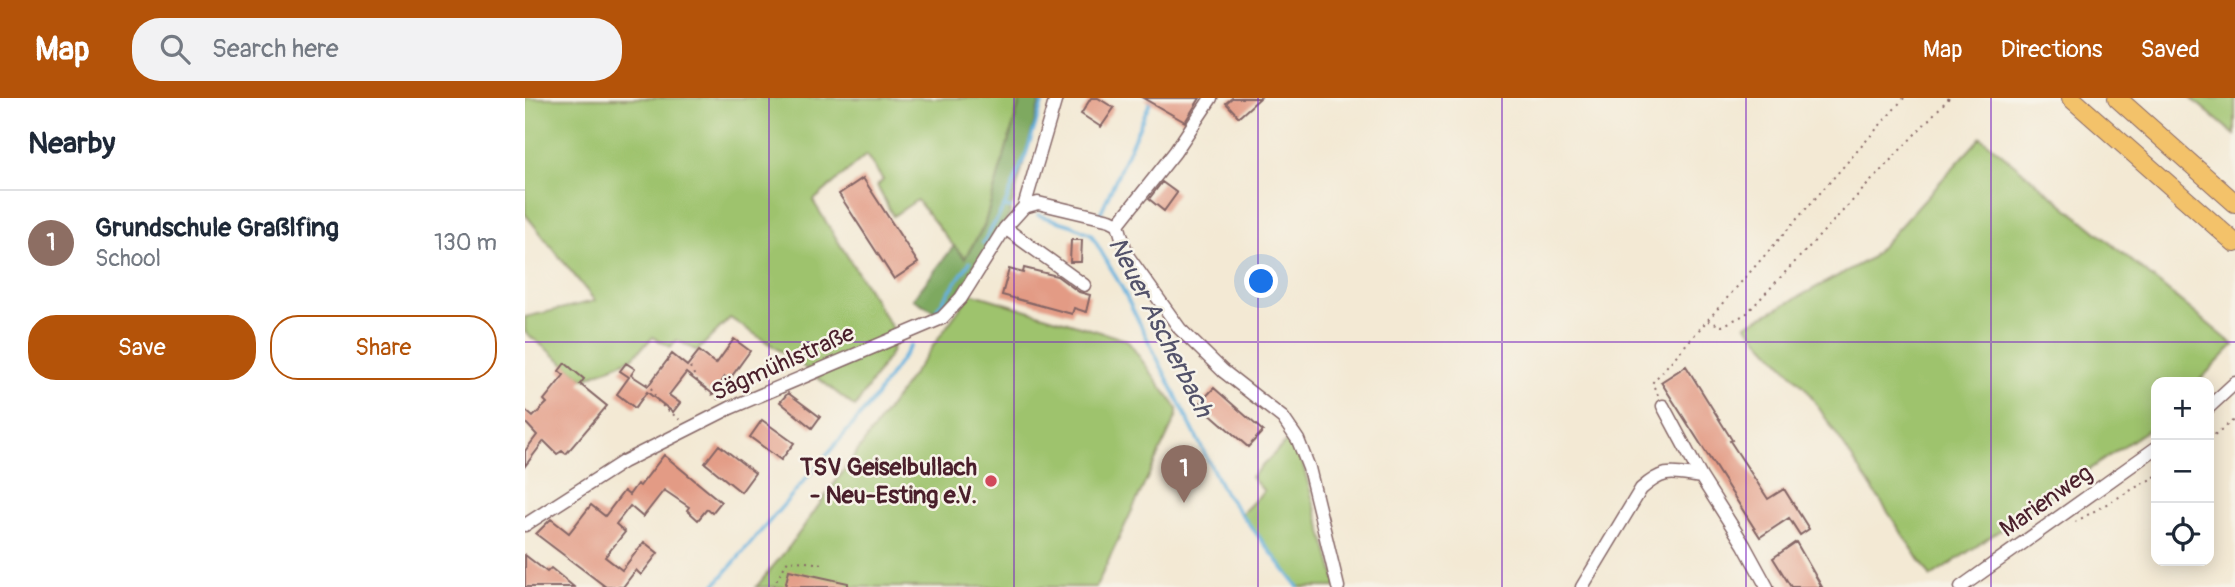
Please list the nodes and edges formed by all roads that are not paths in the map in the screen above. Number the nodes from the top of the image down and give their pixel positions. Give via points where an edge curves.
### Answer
1 (1056, 98) edge
2 (1211, 98) edge
3 (2071, 98) edge
4 (2117, 98) edge
5 (2235, 203) edge
6 (1024, 207) junction
7 (1114, 222) junction
8 (1005, 228) junction
9 (2235, 243) edge
10 (1084, 285) dead end
11 (2235, 383) edge
12 (2214, 403) edge
13 (1663, 406) road end
14 (2151, 452) edge
15 (1701, 477) junction
16 (525, 526) edge
17 (1338, 587) edge
18 (1582, 587) edge
19 (1767, 587) edge
20 (1961, 587) edge

1 - 6 street, Sägmühlstraße
2 - 7 street via 1175,152
3 - 9 highway
4 - 5 highway
6 - 7 street via 1038,203
6 - 8 street, Sägmühlstraße
7 - 17 street via 1128,255 1181,329 1223,371 1283,418 1298,440
8 - 10 street
8 - 16 street, Sägmühlstraße via 961,298 942,318 730,408 624,462
11 - 12 street
13 - 15 street
14 - 20 street, Marienweg
15 - 18 street via 1666,472 1641,489
15 - 19 street

